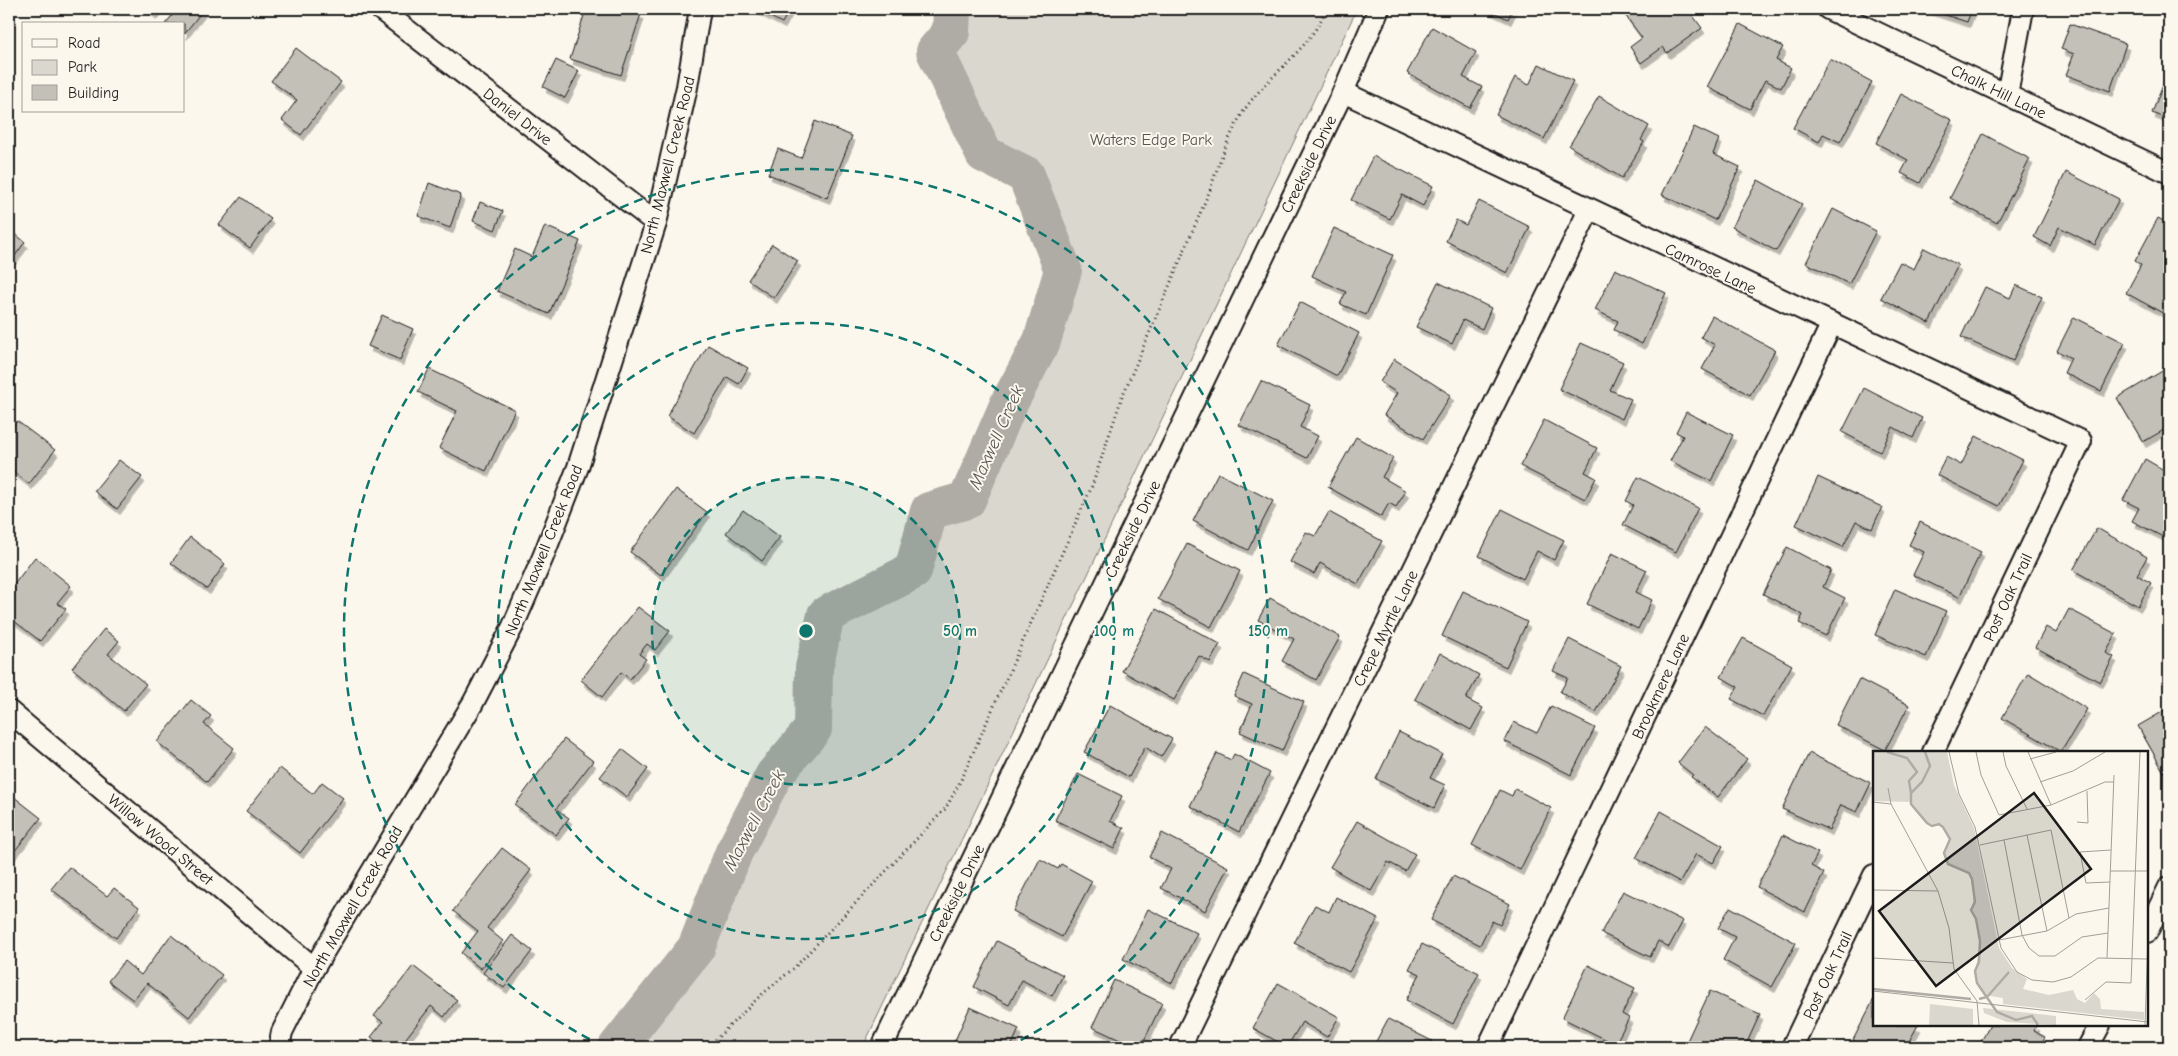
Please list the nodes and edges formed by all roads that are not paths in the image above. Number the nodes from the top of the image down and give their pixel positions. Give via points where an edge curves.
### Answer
1 (380, 9) edge
2 (700, 9) edge
3 (1380, 9) edge
4 (1828, 9) edge
5 (2023, 9) edge
6 (1343, 92) junction
7 (2007, 95) junction
8 (2169, 173) edge
9 (1589, 210) junction
10 (656, 222) junction
11 (1832, 325) junction
12 (2081, 441) joint
13 (9, 710) edge
14 (1933, 751) edge
15 (1873, 877) edge
16 (2169, 888) edge
17 (2148, 930) edge
18 (314, 968) junction
19 (2099, 1026) edge
20 (279, 1047) edge
21 (882, 1047) edge
22 (1180, 1047) edge
23 (1488, 1047) edge
24 (1792, 1047) edge
25 (2088, 1047) edge

1 - 10 street, Daniel Drive
2 - 10 street, North Maxwell Creek Road via 687,87
3 - 6 street, Creekside Drive
4 - 7 street, Chalk Hill Lane
5 - 7 street
6 - 9 street, Camrose Lane
6 - 21 street, Creekside Drive
7 - 8 street, Chalk Hill Lane
9 - 11 street, Camrose Lane
9 - 22 street, Crepe Myrtle Lane
10 - 18 street, North Maxwell Creek Road via 578,467 544,557 513,626 473,703
11 - 12 street, Camrose Lane
11 - 23 street, Brookmere Lane
12 - 14 street, Post Oak Trail
13 - 18 street, Willow Wood Street
15 - 24 street, Post Oak Trail
16 - 17 street
18 - 20 street, North Maxwell Creek Road via 282,1032
19 - 25 street

